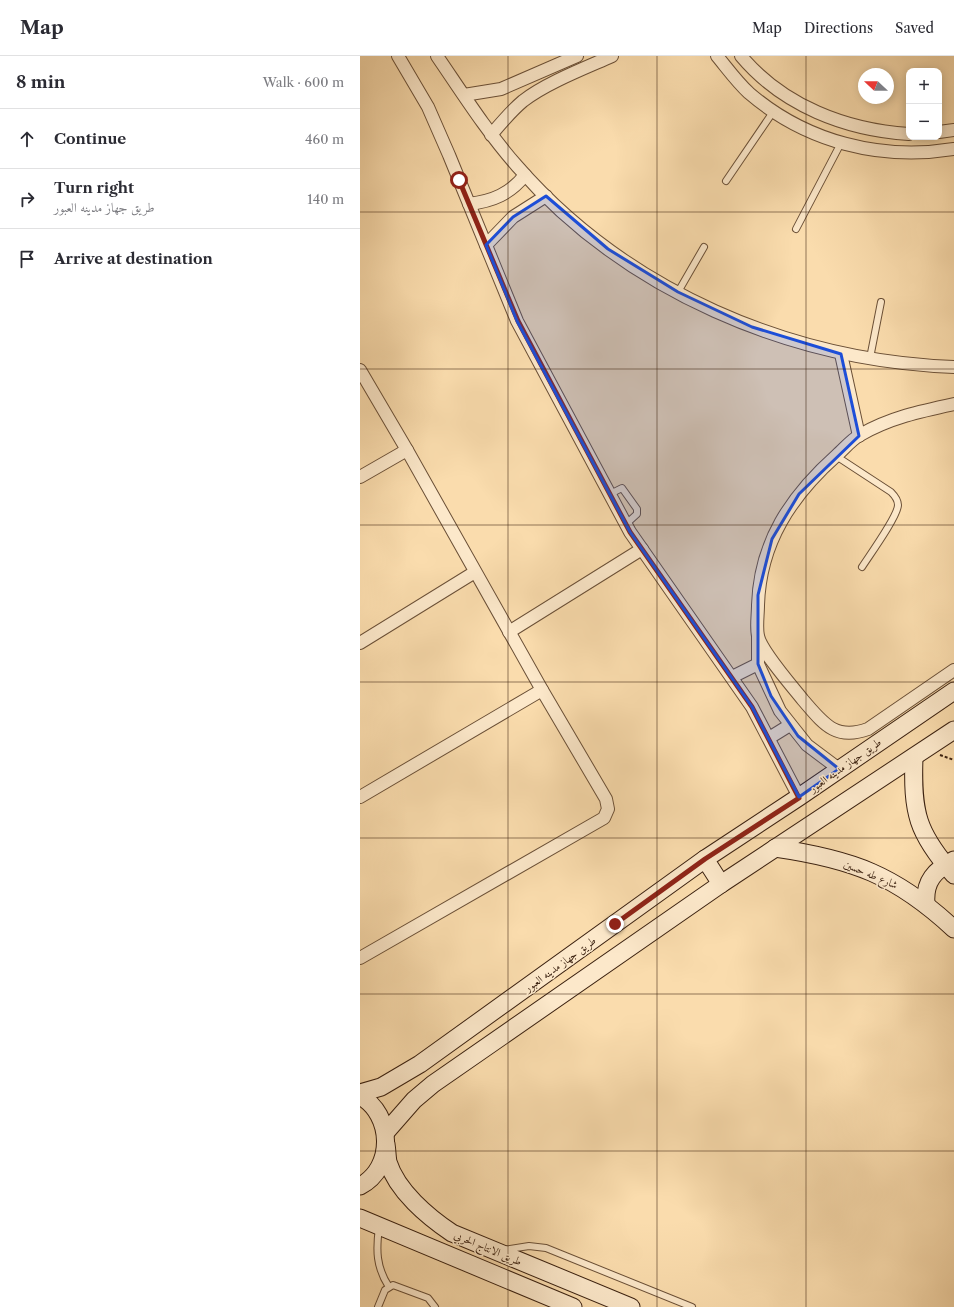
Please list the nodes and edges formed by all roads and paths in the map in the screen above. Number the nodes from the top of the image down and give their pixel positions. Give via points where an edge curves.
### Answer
1 (398, 56) edge
2 (437, 56) edge
3 (577, 56) edge
4 (612, 56) edge
5 (717, 56) edge
6 (741, 56) edge
7 (464, 96) junction
8 (773, 112) junction
9 (954, 130) edge
10 (942, 132) edge
11 (906, 134) edge
12 (491, 135) junction
13 (841, 143) junction
14 (954, 150) edge
15 (526, 175) junction
16 (726, 181) dead end
17 (546, 196) junction
18 (469, 204) junction
19 (796, 229) dead end
20 (486, 245) junction
21 (704, 247) dead end
22 (678, 292) junction
23 (881, 302) dead end
24 (841, 354) junction
25 (870, 358) junction
26 (954, 367) edge
27 (360, 370) edge
28 (954, 404) edge
29 (859, 436) junction
30 (407, 450) junction
31 (836, 456) junction
32 (360, 477) edge
33 (610, 494) junction
34 (626, 524) junction
35 (642, 548) junction
36 (862, 567) dead end
37 (475, 572) junction
38 (509, 632) junction
39 (758, 636) junction
40 (360, 643) edge
41 (758, 664) junction
42 (954, 670) edge
43 (732, 677) junction
44 (542, 690) junction
45 (954, 691) edge
46 (790, 725) junction
47 (954, 730) edge
48 (769, 738) junction
49 (914, 758) junction
50 (839, 769) junction
51 (360, 797) edge
52 (799, 798) junction
53 (775, 848) junction
54 (705, 859) junction
55 (951, 867) edge
56 (721, 884) junction
57 (926, 904) junction
58 (952, 924) edge
59 (360, 958) edge
60 (360, 1093) edge
61 (360, 1096) edge
62 (386, 1138) junction
63 (360, 1186) edge
64 (360, 1218) edge
65 (380, 1227) junction
66 (498, 1252) junction
67 (389, 1287) junction
68 (378, 1307) edge
69 (435, 1307) edge
70 (573, 1307) edge
71 (631, 1307) edge
72 (692, 1307) edge

1 - 18 street via 428,108
2 - 7 street
3 - 7 street via 502,89
4 - 12 street via 525,100
5 - 8 street via 748,92
6 - 11 street via 762,78 821,115 865,129
7 - 12 street
8 - 13 street via 814,134
8 - 16 lane
9 - 10 street
12 - 15 street
13 - 14 street via 910,154
13 - 19 lane
15 - 17 street
15 - 18 street via 500,197
17 - 20 street via 512,217
17 - 22 street via 608,249
18 - 20 street
20 - 33 street via 518,321
21 - 22 lane
22 - 24 street via 714,311 752,326
23 - 25 lane
24 - 25 street
24 - 29 street
25 - 26 street
27 - 30 street
28 - 29 street via 901,416
29 - 31 street
30 - 32 street
30 - 37 street
31 - 36 lane via 891,492 897,500 898,506 894,516
31 - 39 street via 799,494 784,515 772,539 760,576
33 - 34 street
33 - 34 lane via 622,488 637,509 637,514
34 - 35 street
35 - 38 street
35 - 43 street
37 - 38 street
37 - 40 street
38 - 44 street
39 - 41 street
39 - 42 street via 781,673 822,721 831,729 844,733 857,733 868,729
41 - 43 street
41 - 46 street via 772,696
43 - 48 street
44 - 51 street
44 - 59 street via 606,799 608,809 604,818
45 - 50 main road, طريق جهاز مدينه العبور
46 - 48 street
46 - 50 street via 807,746
47 - 49 main road
48 - 52 street
49 - 53 main road
49 - 55 main road via 916,812 922,830 933,851
50 - 52 main road, طريق جهاز مدينه العبور
52 - 54 main road, طريق جهاز مدينه العبور
53 - 56 main road
53 - 57 main road, شارع طه حسين via 816,854 856,865 895,882
54 - 56 main road
54 - 60 main road, طريق جهاز مدينه العبور via 420,1064 382,1087
55 - 57 main road via 937,870 927,885
56 - 62 main road via 433,1084 414,1100
57 - 58 main road, شارع طه حسين
61 - 62 main road, طريق الانتاج الحربي via 375,1108 382,1119
62 - 63 main road via 380,1167
62 - 66 main road, طريق الانتاج الحربي via 388,1162 420,1208 452,1233
64 - 65 main road, طريق الانتاج الحربي
65 - 67 lane via 377,1258
65 - 70 main road, طريق الانتاج الحربي
66 - 71 main road, طريق الانتاج الحربي
66 - 72 lane via 519,1246 546,1248
67 - 68 lane via 385,1290
67 - 69 lane via 398,1286 428,1298

